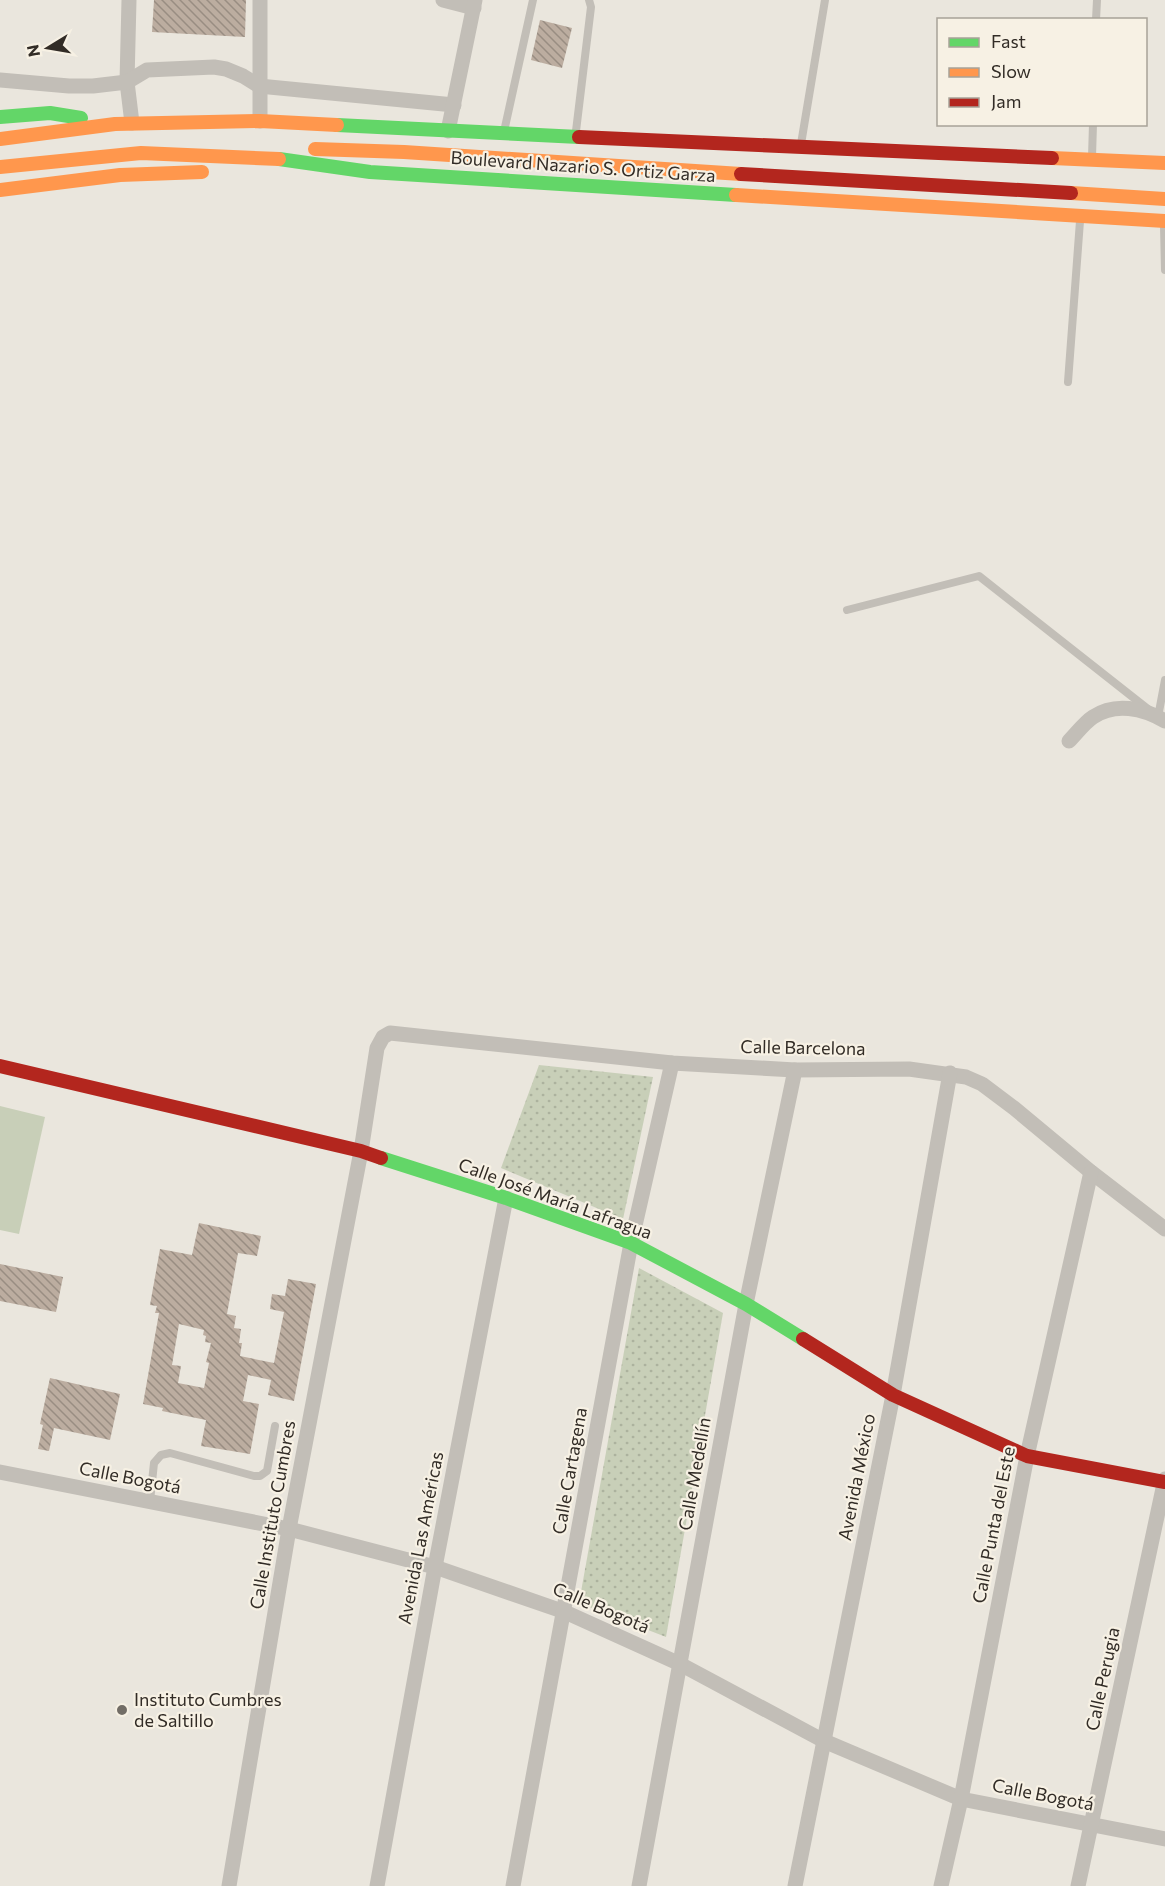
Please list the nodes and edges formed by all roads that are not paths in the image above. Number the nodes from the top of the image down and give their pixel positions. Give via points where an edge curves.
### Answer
1 (129, 0) edge
2 (260, 0) edge
3 (442, 0) edge
4 (533, 0) edge
5 (589, 0) edge
6 (825, 0) edge
7 (1097, 0) edge
8 (475, 4) edge
9 (1096, 18) edge
10 (0, 80) edge
11 (127, 82) junction
12 (259, 86) junction
13 (454, 105) junction
14 (0, 117) edge
15 (260, 121) junction
16 (132, 123) junction
17 (115, 124) junction
18 (1093, 126) edge
19 (448, 131) junction
20 (504, 133) junction
21 (575, 136) junction
22 (0, 139) edge
23 (800, 148) junction
24 (141, 153) junction
25 (1091, 161) junction
26 (1165, 163) edge
27 (0, 167) edge
28 (236, 171) dead end
29 (213, 172) dead end
30 (370, 172) junction
31 (0, 190) edge
32 (1165, 199) edge
33 (1081, 216) junction
34 (1165, 221) edge
35 (1165, 270) edge
36 (1068, 382) dead end
37 (847, 610) dead end
38 (1165, 680) edge
39 (1162, 719) edge
40 (1069, 741) dead end
41 (390, 1033) joint
42 (672, 1063) junction
43 (0, 1066) edge
44 (795, 1070) junction
45 (950, 1073) junction
46 (361, 1151) junction
47 (1091, 1172) junction
48 (506, 1198) junction
49 (1165, 1229) edge
50 (631, 1244) junction
51 (746, 1304) junction
52 (893, 1395) junction
53 (275, 1426) dead end
54 (1027, 1456) junction
55 (0, 1472) edge
56 (1165, 1481) edge
57 (150, 1502) junction
58 (290, 1529) junction
59 (435, 1567) junction
60 (565, 1612) junction
61 (680, 1664) junction
62 (824, 1741) junction
63 (961, 1799) junction
64 (1092, 1825) junction
65 (1165, 1839) edge
66 (229, 1886) edge
67 (377, 1886) edge
68 (513, 1886) edge
69 (639, 1886) edge
70 (795, 1886) edge
71 (941, 1886) edge
72 (1078, 1886) edge

1 - 11 street
2 - 12 street
3 - 8 street
4 - 20 lane
5 - 21 lane
6 - 23 lane
7 - 9 lane
8 - 13 street
10 - 11 street via 69,86
11 - 12 street via 147,70 214,67
11 - 16 street
12 - 13 street
12 - 15 street
13 - 19 street
14 - 17 main road via 50,113
15 - 16 main road, Boulevard Nazario S. Ortiz Garza
15 - 19 main road, Boulevard Nazario S. Ortiz Garza
16 - 17 main road, Boulevard Nazario S. Ortiz Garza
17 - 22 main road, Boulevard Nazario S. Ortiz Garza
18 - 25 lane
19 - 20 main road, Boulevard Nazario S. Ortiz Garza
20 - 21 main road, Boulevard Nazario S. Ortiz Garza
21 - 23 main road, Boulevard Nazario S. Ortiz Garza
23 - 25 main road, Boulevard Nazario S. Ortiz Garza
24 - 27 main road, Boulevard Nazario S. Ortiz Garza
24 - 30 main road, Boulevard Nazario S. Ortiz Garza via 285,159
24 - 32 main road via 210,145 404,152
25 - 26 main road, Boulevard Nazario S. Ortiz Garza
28 - 30 main road
29 - 31 main road via 120,175
30 - 33 main road, Boulevard Nazario S. Ortiz Garza
33 - 34 main road, Boulevard Nazario S. Ortiz Garza
33 - 36 lane
34 - 35 lane
37 - 39 lane via 979,576
38 - 39 lane
39 - 40 street via 1131,707 1106,710 1091,718
41 - 42 street, Calle Barcelona
41 - 46 street, Calle Instituto Cumbres via 377,1048
42 - 44 street, Calle Barcelona
42 - 50 street, Calle Cartagena
43 - 46 main road, Calle José María Lafragua
44 - 45 street, Calle Barcelona via 909,1069
44 - 51 street, Calle Medellín
45 - 47 street, Calle Barcelona via 982,1084
45 - 52 street, Avenida México
46 - 48 main road, Calle José María Lafragua
46 - 58 street, Calle Instituto Cumbres
47 - 49 street, Calle Barcelona
47 - 54 street, Calle Punta del Este
48 - 50 main road, Calle José María Lafragua
48 - 59 street, Avenida Las Américas
50 - 51 main road, Calle José María Lafragua
50 - 60 street, Calle Cartagena
51 - 52 main road, Calle José María Lafragua
51 - 61 street, Calle Medellín
52 - 54 main road, Calle José María Lafragua
52 - 62 street, Avenida México
53 - 57 lane via 267,1471 260,1476 170,1453 161,1455 154,1462
54 - 56 main road, Calle José María Lafragua
54 - 63 street, Calle Punta del Este
55 - 57 street, Calle Bogotá
56 - 64 street, Calle Perugia
57 - 58 street, Calle Bogotá
58 - 59 street, Calle Bogotá
58 - 66 street, Calle Instituto Cumbres
59 - 60 street, Calle Bogotá
59 - 67 street, Avenida Las Américas
60 - 61 street, Calle Bogotá
60 - 68 street, Calle Cartagena
61 - 62 street, Calle Bogotá
61 - 69 street, Calle Medellín
62 - 63 street, Calle Bogotá
62 - 70 street, Avenida México
63 - 64 street, Calle Bogotá
63 - 71 street, Calle Punta del Este
64 - 65 street, Calle Bogotá
64 - 72 street, Calle Perugia

